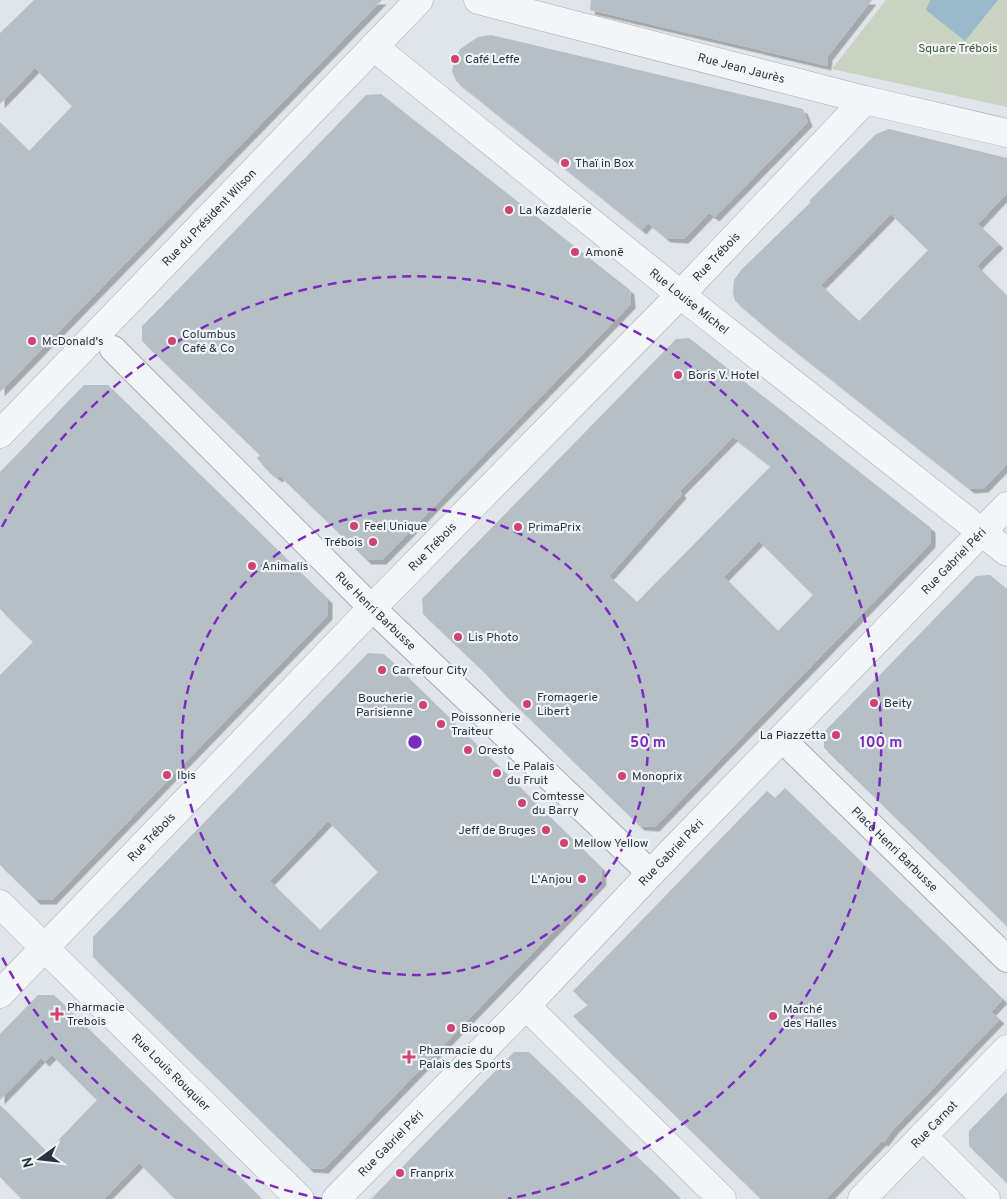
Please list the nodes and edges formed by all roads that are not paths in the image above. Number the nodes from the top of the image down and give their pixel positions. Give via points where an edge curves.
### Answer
1 (419, 0) edge
2 (478, 0) edge
3 (374, 47) junction
4 (865, 100) junction
5 (1007, 133) edge
6 (680, 295) junction
7 (113, 349) dead end
8 (0, 434) edge
9 (1007, 506) edge
10 (982, 531) junction
11 (1007, 552) edge
12 (372, 608) junction
13 (781, 738) junction
14 (644, 867) dead end
15 (0, 904) edge
16 (45, 948) junction
17 (1007, 959) edge
18 (0, 994) edge
19 (526, 1006) junction
20 (1007, 1049) edge
21 (923, 1136) junction
22 (300, 1199) edge
23 (336, 1199) edge
24 (722, 1199) edge
25 (862, 1199) edge
26 (986, 1199) edge

1 - 3 street, Rue du Président Wilson
2 - 4 street, Rue Jean Jaurès
3 - 6 street, Rue Louise Michel
3 - 8 street, Rue du Président Wilson
4 - 5 street, Rue Jean Jaurès
4 - 6 street, Rue Trébois
6 - 10 street, Rue Louise Michel
6 - 12 street, Rue Trébois
7 - 12 street, Rue Henri Barbusse
9 - 10 street, Rue Gabriel Péri
10 - 11 street, Rue Louise Michel
10 - 13 street, Rue Gabriel Péri
12 - 14 street, Rue Henri Barbusse
12 - 16 street, Rue Trébois
13 - 17 street, Place Henri Barbusse
13 - 19 street, Rue Gabriel Péri
15 - 16 street, Rue Louis Rouquier
16 - 18 street, Rue Trébois
16 - 22 street, Rue Louis Rouquier
19 - 23 street, Rue Gabriel Péri
19 - 24 street
20 - 21 street, Rue Carnot
21 - 25 street, Rue Carnot
21 - 26 street

